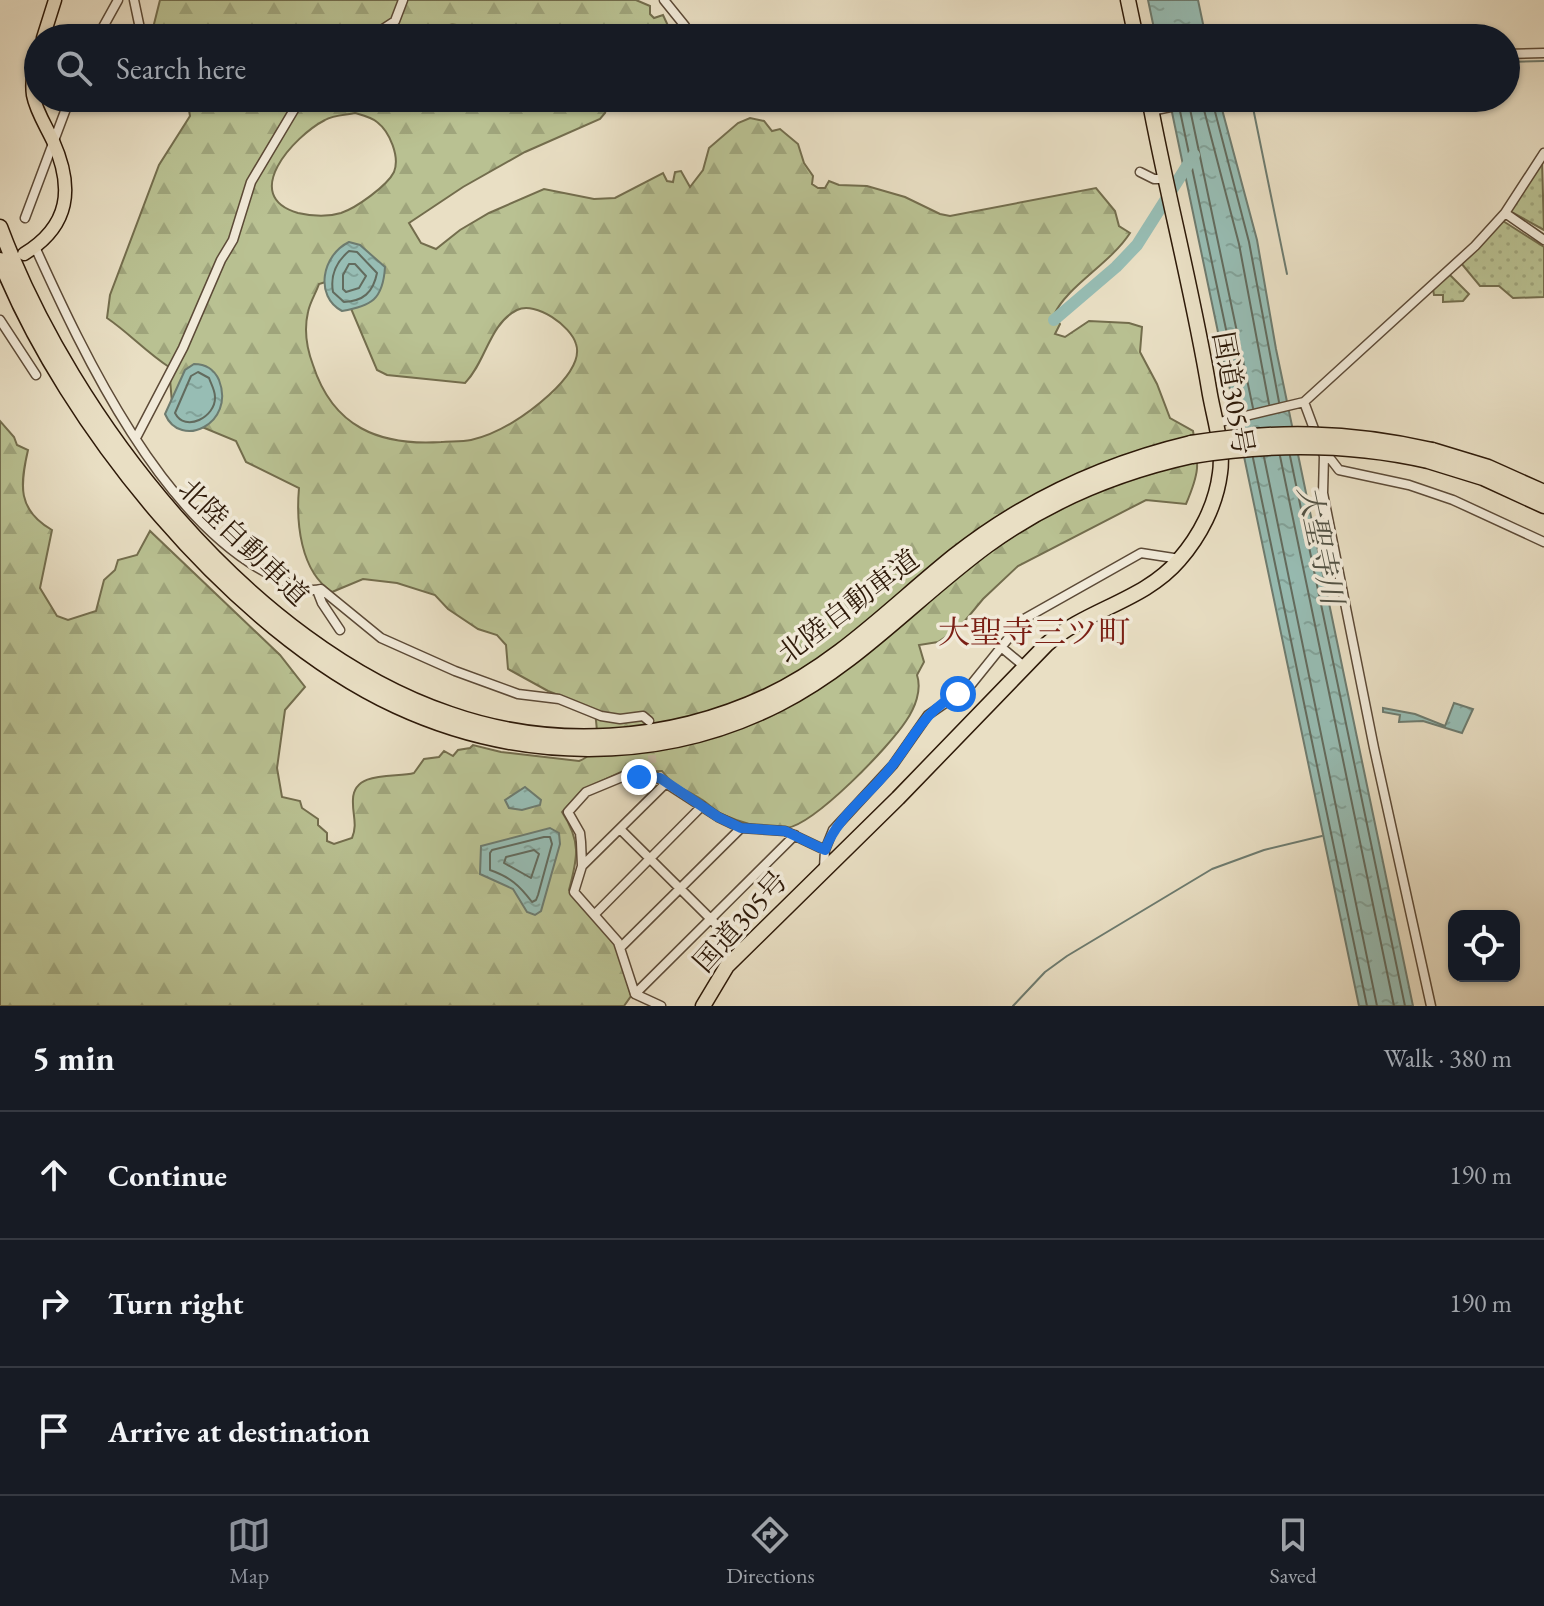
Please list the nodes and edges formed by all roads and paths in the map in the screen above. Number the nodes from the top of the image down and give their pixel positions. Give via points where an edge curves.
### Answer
1 (55, 0) edge
2 (118, 0) edge
3 (134, 0) edge
4 (403, 0) edge
5 (664, 0) edge
6 (1128, 0) edge
7 (47, 24) edge
8 (105, 24) edge
9 (139, 24) edge
10 (390, 24) edge
11 (683, 24) edge
12 (1133, 24) edge
13 (1544, 53) edge
14 (1520, 54) edge
15 (40, 112) edge
16 (65, 112) edge
17 (293, 112) edge
18 (1151, 112) edge
19 (54, 144) junction
20 (1544, 153) edge
21 (1140, 172) dead end
22 (1165, 182) junction
23 (1505, 213) junction
24 (25, 218) dead end
25 (0, 227) edge
26 (1544, 240) edge
27 (30, 250) joint
28 (0, 260) edge
29 (0, 270) edge
30 (23, 311) junction
31 (0, 320) edge
32 (36, 375) dead end
33 (1304, 402) junction
34 (1219, 422) junction
35 (136, 438) junction
36 (1192, 450) junction
37 (1324, 456) junction
38 (1430, 456) junction
39 (1544, 492) edge
40 (1544, 506) edge
41 (1544, 542) edge
42 (1180, 559) junction
43 (317, 590) junction
44 (340, 630) dead end
45 (1001, 647) junction
46 (1025, 667) junction
47 (649, 721) dead end
48 (666, 783) junction
49 (702, 806) junction
50 (741, 828) junction
51 (621, 830) junction
52 (795, 835) junction
53 (825, 850) junction
54 (651, 858) junction
55 (582, 866) junction
56 (824, 869) junction
57 (681, 889) junction
58 (595, 914) junction
59 (711, 918) junction
60 (621, 947) junction
61 (743, 951) junction
62 (635, 994) junction
63 (661, 1006) edge
64 (703, 1006) edge
65 (1431, 1006) edge

1 - 7 main road
2 - 8 street
3 - 9 street
4 - 10 street
5 - 11 street
6 - 12 highway
13 - 14 street
15 - 19 main road
16 - 19 street
17 - 35 street via 251,182 233,240
18 - 22 highway, 国道305号
19 - 24 street
19 - 27 main road via 64,173 65,201 58,223
20 - 23 street
21 - 22 street
22 - 34 highway, 国道305号
23 - 26 street
23 - 33 street
25 - 36 highway, 北陸自動車道 via 35,307 94,410 200,541 273,609 348,665 424,705 503,729 613,736 665,729 739,708 824,663 980,536 1037,500 1125,461
27 - 35 street via 84,354
28 - 30 highway, 北陸自動車道
29 - 30 highway
30 - 36 highway, 北陸自動車道 via 82,413 124,472 193,551 268,621 341,675 393,705 448,727 527,746 641,746 717,729 775,706 861,651 1015,527 1101,483
31 - 32 street
33 - 34 street
33 - 37 street
34 - 42 highway, 国道305号 via 1219,481 1207,518
35 - 43 street via 181,501 213,532 265,572 298,588
36 - 38 highway, 北陸自動車道, bridge via 1256,435 1310,433 1369,437
37 - 41 street via 1339,470 1453,500
37 - 65 street via 1323,493
38 - 39 highway, 北陸自動車道 via 1488,467
38 - 40 highway, 北陸自動車道
42 - 45 street via 1141,553 1118,564 1024,619
42 - 46 highway, 国道305号 via 1143,590 1065,630
43 - 44 street
43 - 47 street via 396,647 455,671 601,716 645,716
45 - 46 street
45 - 53 street via 970,686 919,725 893,765 833,830
46 - 56 highway, 国道305号
48 - 49 street
48 - 51 street
48 - 55 street via 653,773 627,775 586,792 570,807 580,833
49 - 50 street
49 - 54 street
50 - 52 street
50 - 57 street
51 - 54 street
51 - 55 street
52 - 53 street
52 - 59 street
53 - 56 street
54 - 57 street
54 - 58 street
55 - 58 street via 574,892
56 - 61 highway, 国道305号
57 - 59 street
57 - 60 street
58 - 60 street
59 - 61 street
59 - 62 street
60 - 62 street
61 - 64 highway, 国道305号 via 720,974
62 - 63 street

